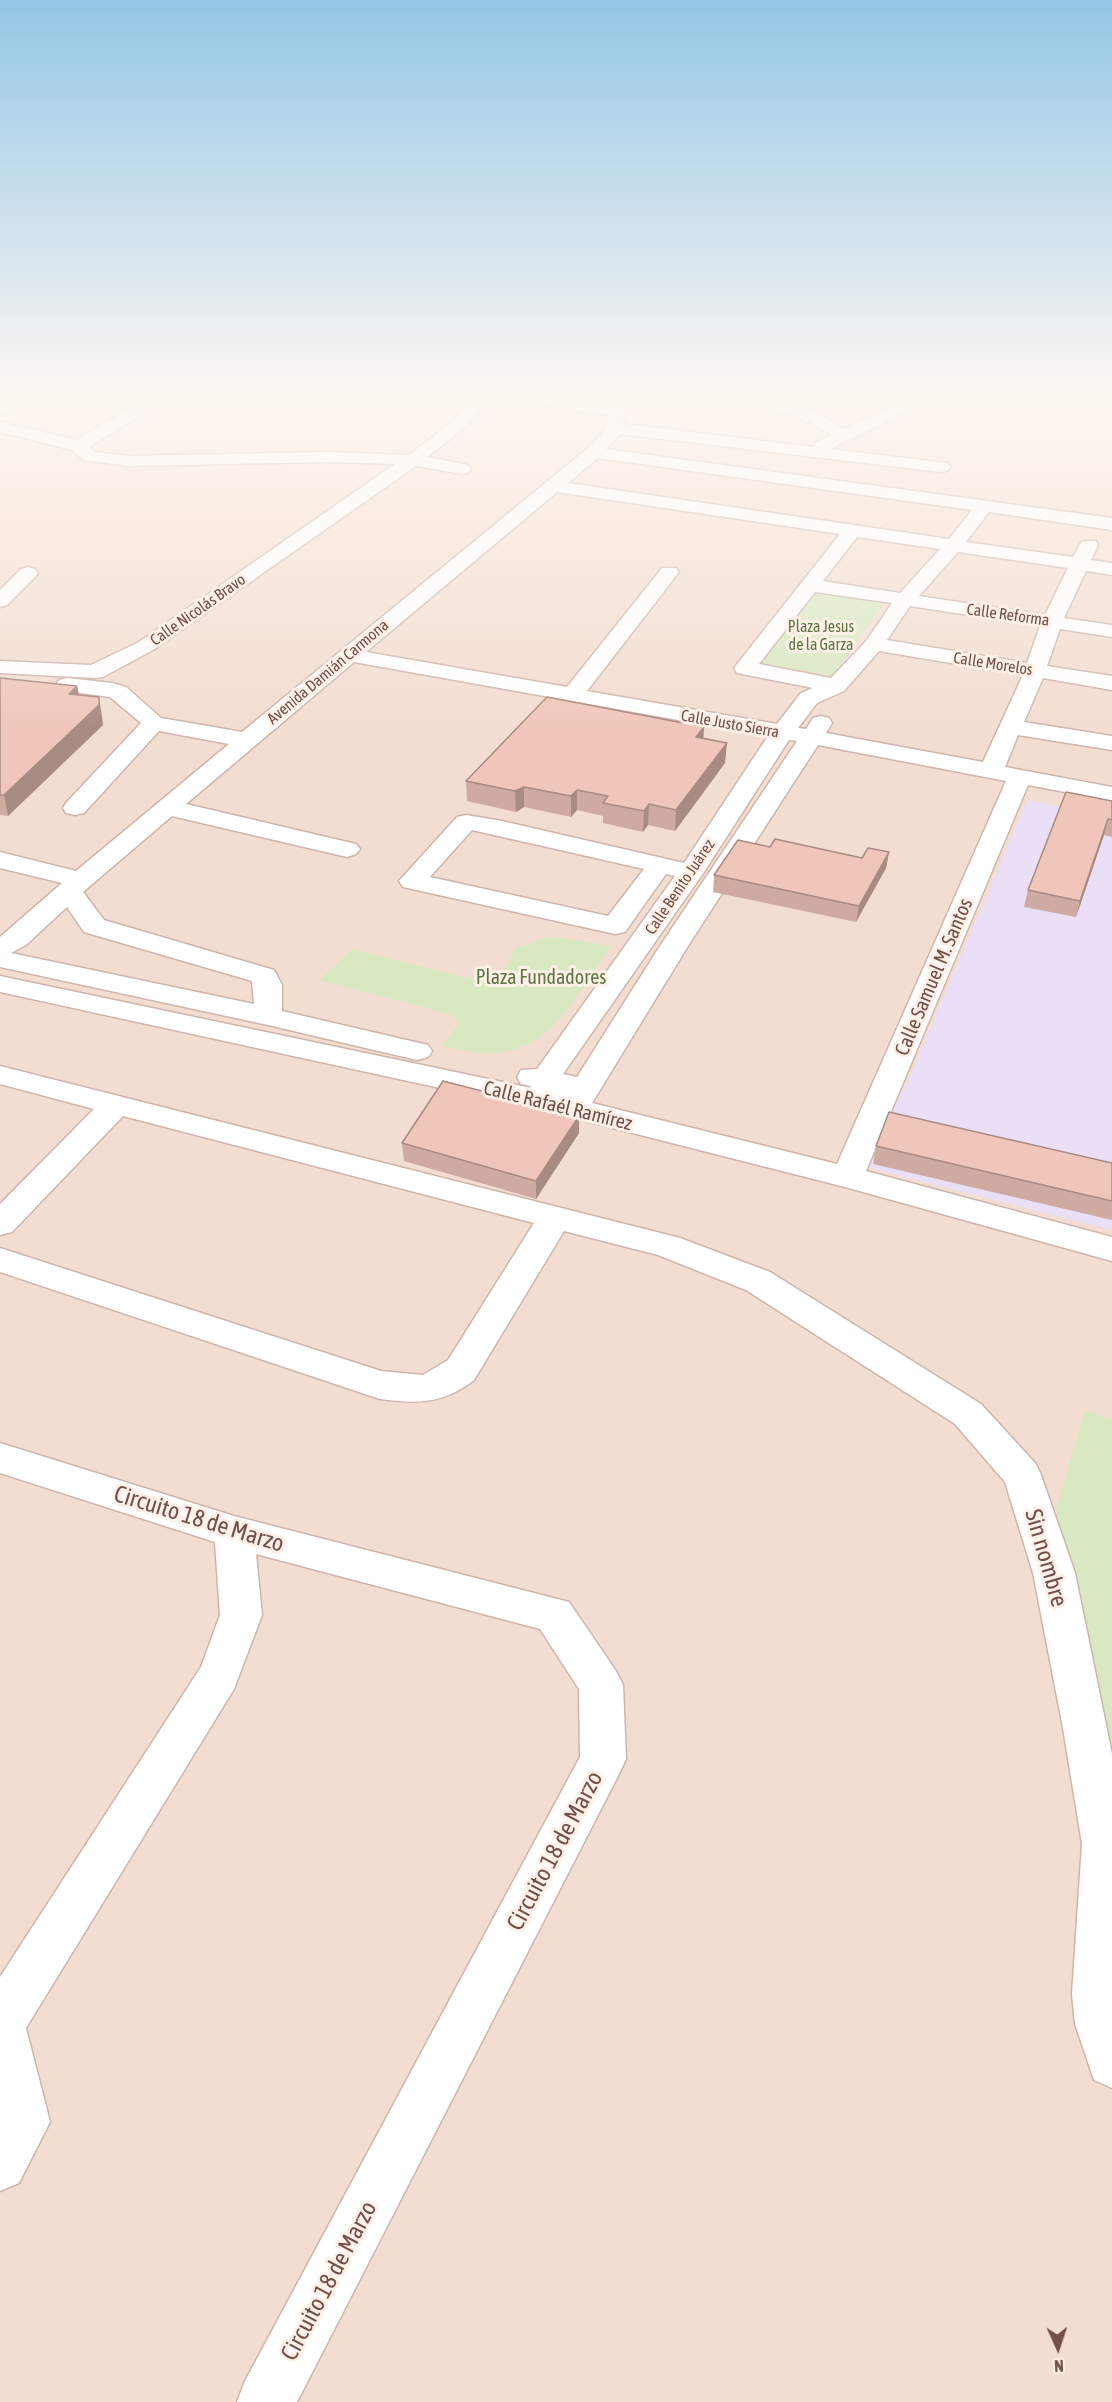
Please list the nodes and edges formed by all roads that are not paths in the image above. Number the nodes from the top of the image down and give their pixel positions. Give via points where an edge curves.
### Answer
1 (346, 506) edge
2 (530, 506) edge
3 (692, 506) edge
4 (985, 506) joint
5 (1112, 506) edge
6 (1105, 523) edge
7 (854, 530) junction
8 (954, 545) junction
9 (1082, 564) junction
10 (1112, 569) edge
11 (3, 572) dead end
12 (669, 572) dead end
13 (810, 585) junction
14 (904, 600) junction
15 (0, 601) edge
16 (1052, 622) junction
17 (1112, 631) edge
18 (874, 644) junction
19 (348, 655) junction
20 (0, 667) edge
21 (1035, 671) junction
22 (0, 681) edge
23 (1112, 683) edge
24 (836, 686) junction
25 (572, 695) junction
26 (154, 723) junction
27 (1011, 727) junction
28 (782, 733) junction
29 (811, 737) junction
30 (247, 740) junction
31 (1112, 742) edge
32 (991, 771) junction
33 (1020, 777) junction
34 (1112, 794) edge
35 (167, 807) junction
36 (75, 808) dead end
37 (347, 849) dead end
38 (0, 860) edge
39 (659, 867) junction
40 (691, 872) junction
41 (75, 885) junction
42 (645, 939) junction
43 (674, 946) junction
44 (5, 960) edge
45 (267, 1016) junction
46 (0, 1075) edge
47 (562, 1095) junction
48 (116, 1105) junction
49 (847, 1177) junction
50 (555, 1217) junction
51 (0, 1224) edge
52 (1112, 1249) edge
53 (0, 1260) edge
54 (0, 1458) edge
55 (234, 1532) junction
56 (0, 2025) edge
57 (1112, 2062) edge
58 (0, 2164) edge
59 (266, 2402) edge

1 - 20 street, Calle Nicolás Bravo via 146,646 95,672
2 - 19 street, Avenida Damián Carmona
3 - 7 street
4 - 6 street
4 - 8 street, Calle Benito Juárez
5 - 6 street
6 - 9 street
7 - 8 street
7 - 13 street
8 - 9 street
8 - 14 street, Calle Benito Juárez
9 - 10 street
9 - 16 street
11 - 15 street via 28,573
12 - 25 street
13 - 14 street, Calle Reforma
13 - 24 street via 745,668
14 - 16 street, Calle Reforma
14 - 18 street, Calle Benito Juárez
16 - 17 street, Calle Reforma
16 - 21 street
18 - 21 street, Calle Morelos
18 - 24 street, Calle Benito Juárez
19 - 25 street, Calle Justo Sierra
19 - 30 street, Avenida Damián Carmona
21 - 23 street, Calle Morelos
21 - 27 street
22 - 26 street via 104,688 118,692
24 - 28 street, Calle Benito Juárez via 809,698
24 - 29 street, Calle Benito Juárez via 836,702
25 - 28 street, Calle Justo Sierra
26 - 30 street
26 - 36 street
27 - 31 street
27 - 32 street
28 - 29 street, Calle Justo Sierra
28 - 40 street, Calle Benito Juárez
29 - 32 street, Calle Justo Sierra
29 - 43 street, Calle Benito Juárez
30 - 35 street, Avenida Damián Carmona
32 - 33 street, Calle Justo Sierra
33 - 34 street, Calle Justo Sierra
33 - 49 street, Calle Samuel M. Santos
35 - 37 street
35 - 41 street, Avenida Damián Carmona
38 - 41 street
39 - 39 street via 615,926 412,881 465,822
39 - 40 street
40 - 42 street, Calle Benito Juárez
41 - 44 street, Avenida Damián Carmona
41 - 45 street via 94,926 264,976 268,986
42 - 43 street
42 - 47 street, Calle Benito Juárez
43 - 47 street, Calle Benito Juárez
44 - 45 street, Calle Rafaél Ramírez
44 - 47 street, Calle Rafaél Ramírez
45 - 47 street, Calle Rafaél Ramírez
46 - 48 street, Sin nombre
47 - 49 street, Calle Rafaél Ramírez
48 - 50 street, Sin nombre
48 - 51 street
49 - 52 street, Calle Rafaél Ramírez
50 - 53 street via 461,1370 445,1384 417,1390 380,1385
50 - 57 street, Sin nombre via 668,1246 758,1281 968,1414 1022,1474 1054,1572 1105,1845 1097,1994 1100,2025
54 - 55 street, Circuito 18 de Marzo
55 - 56 street via 241,1615 219,1676
55 - 59 street, Circuito 18 de Marzo via 554,1614 601,1685 603,1759
56 - 58 street via 24,2122

